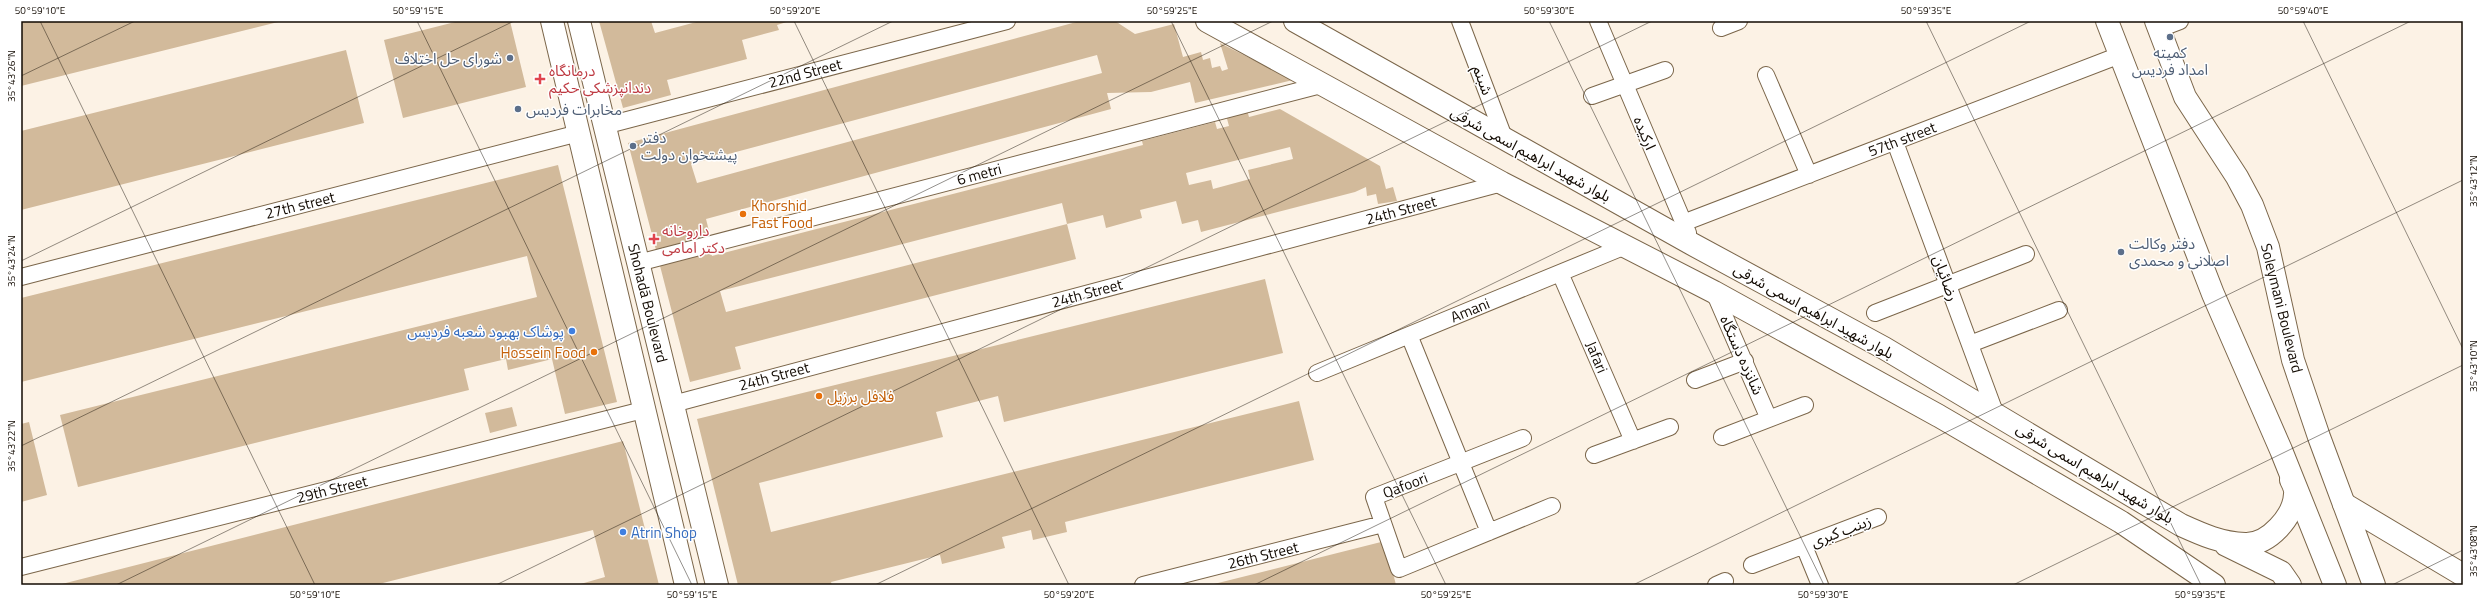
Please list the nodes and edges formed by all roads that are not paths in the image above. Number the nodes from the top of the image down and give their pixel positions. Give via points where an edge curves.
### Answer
1 (552, 21) edge
2 (579, 21) edge
3 (1007, 21) edge
4 (1208, 21) edge
5 (1295, 21) edge
6 (1460, 21) edge
7 (1598, 21) edge
8 (1738, 21) edge
9 (2107, 21) edge
10 (2180, 21) edge
11 (2157, 25) edge
12 (1315, 28) edge
13 (1721, 28) dead end
14 (2120, 55) junction
15 (1665, 70) dead end
16 (1766, 75) dead end
17 (1625, 84) junction
18 (1321, 85) junction
19 (1592, 96) dead end
20 (604, 126) junction
21 (579, 133) junction
22 (1506, 140) junction
23 (1895, 142) junction
24 (1809, 175) junction
25 (1502, 183) junction
26 (1683, 223) junction
27 (1692, 244) junction
28 (1623, 247) junction
29 (2026, 254) dead end
30 (638, 263) junction
31 (1560, 273) junction
32 (21, 277) edge
33 (1947, 283) junction
34 (1714, 292) junction
35 (2059, 310) dead end
36 (1875, 313) dead end
37 (1409, 335) junction
38 (1970, 344) junction
39 (1745, 361) junction
40 (1317, 373) dead end
41 (1695, 380) dead end
42 (673, 404) junction
43 (1804, 405) dead end
44 (643, 410) junction
45 (1996, 415) junction
46 (1769, 419) junction
47 (1670, 427) dead end
48 (1722, 437) dead end
49 (1523, 438) dead end
50 (1633, 441) junction
51 (1594, 455) dead end
52 (1462, 462) junction
53 (2288, 469) junction
54 (2344, 504) junction
55 (1552, 506) dead end
56 (1878, 517) dead end
57 (1383, 524) junction
58 (1489, 532) junction
59 (2213, 540) junction
60 (1804, 546) junction
61 (1752, 565) dead end
62 (21, 568) edge
63 (2463, 575) edge
64 (686, 585) edge
65 (717, 585) edge
66 (1143, 585) edge
67 (1820, 585) edge
68 (2214, 585) edge
69 (2290, 585) edge
70 (2334, 585) edge
71 (2374, 585) edge

1 - 21 main road, Shohadā Boulevard
2 - 20 main road, Shohadā Boulevard
3 - 20 street, 22nd Street
4 - 18 main road, بلوار شهید ابراهیم اسمی شرقی
5 - 12 main road, بلوار شهید ابراهیم اسمی شرقی
6 - 22 street, شبنم
7 - 17 street, ارکیده
8 - 13 street
9 - 14 main road
10 - 11 street
11 - 54 main road, Soleymani Boulevard via 2185,97 2237,177 2262,233 2276,277 2279,304 2293,360
12 - 22 main road, بلوار شهید ابراهیم اسمی شرقی
14 - 23 street, 57th street
14 - 53 main road via 2213,294
15 - 17 street
16 - 24 street
17 - 19 street
17 - 26 street, ارکیده
18 - 25 main road, بلوار شهید ابراهیم اسمی شرقی
18 - 30 street, 6 metri
20 - 30 main road, Shohadā Boulevard
21 - 32 street, 27th street
21 - 44 main road, Shohadā Boulevard
22 - 27 main road, بلوار شهید ابراهیم اسمی شرقی
23 - 24 street, 57th street
23 - 33 street, رضائیان
24 - 26 street, 57th street
25 - 28 main road, بلوار شهید ابراهیم اسمی شرقی
25 - 42 street, 24th Street
26 - 27 street, ارکیده
27 - 45 main road, بلوار شهید ابراهیم اسمی شرقی via 1884,348
28 - 31 street, Amani
28 - 34 main road, بلوار شهید ابراهیم اسمی شرقی
29 - 33 street
30 - 42 main road, Shohadā Boulevard
31 - 37 street, Amani
31 - 50 street, Jafari
33 - 36 street
33 - 38 street, رضائیان
34 - 39 street, شانزده دستگاه
34 - 68 main road, بلوار شهید ابراهیم اسمی شرقی via 1938,416 2121,522
35 - 38 street
37 - 40 street, Amani
37 - 52 street
38 - 45 street, رضائیان
39 - 41 street
39 - 46 street, شانزده دستگاه
42 - 65 main road, Shohadā Boulevard
43 - 46 street
44 - 62 street, 29th Street
44 - 64 main road, Shohadā Boulevard
45 - 59 main road, بلوار شهید ابراهیم اسمی شرقی
46 - 48 street
47 - 50 street
49 - 52 street
50 - 51 street
52 - 57 street, Qafoori via 1374,497
52 - 58 street
53 - 59 main road, بلوار شهید ابراهیم اسمی شرقی via 2296,493 2290,514 2277,530 2247,544
53 - 70 main road
54 - 63 main road
54 - 71 main road, Soleymani Boulevard
55 - 58 street
56 - 60 street, زینب کبری
57 - 58 street via 1399,569
57 - 66 street, 26th Street
59 - 69 main road via 2281,572
60 - 61 street, زینب کبری
60 - 67 street, زینب کبری

